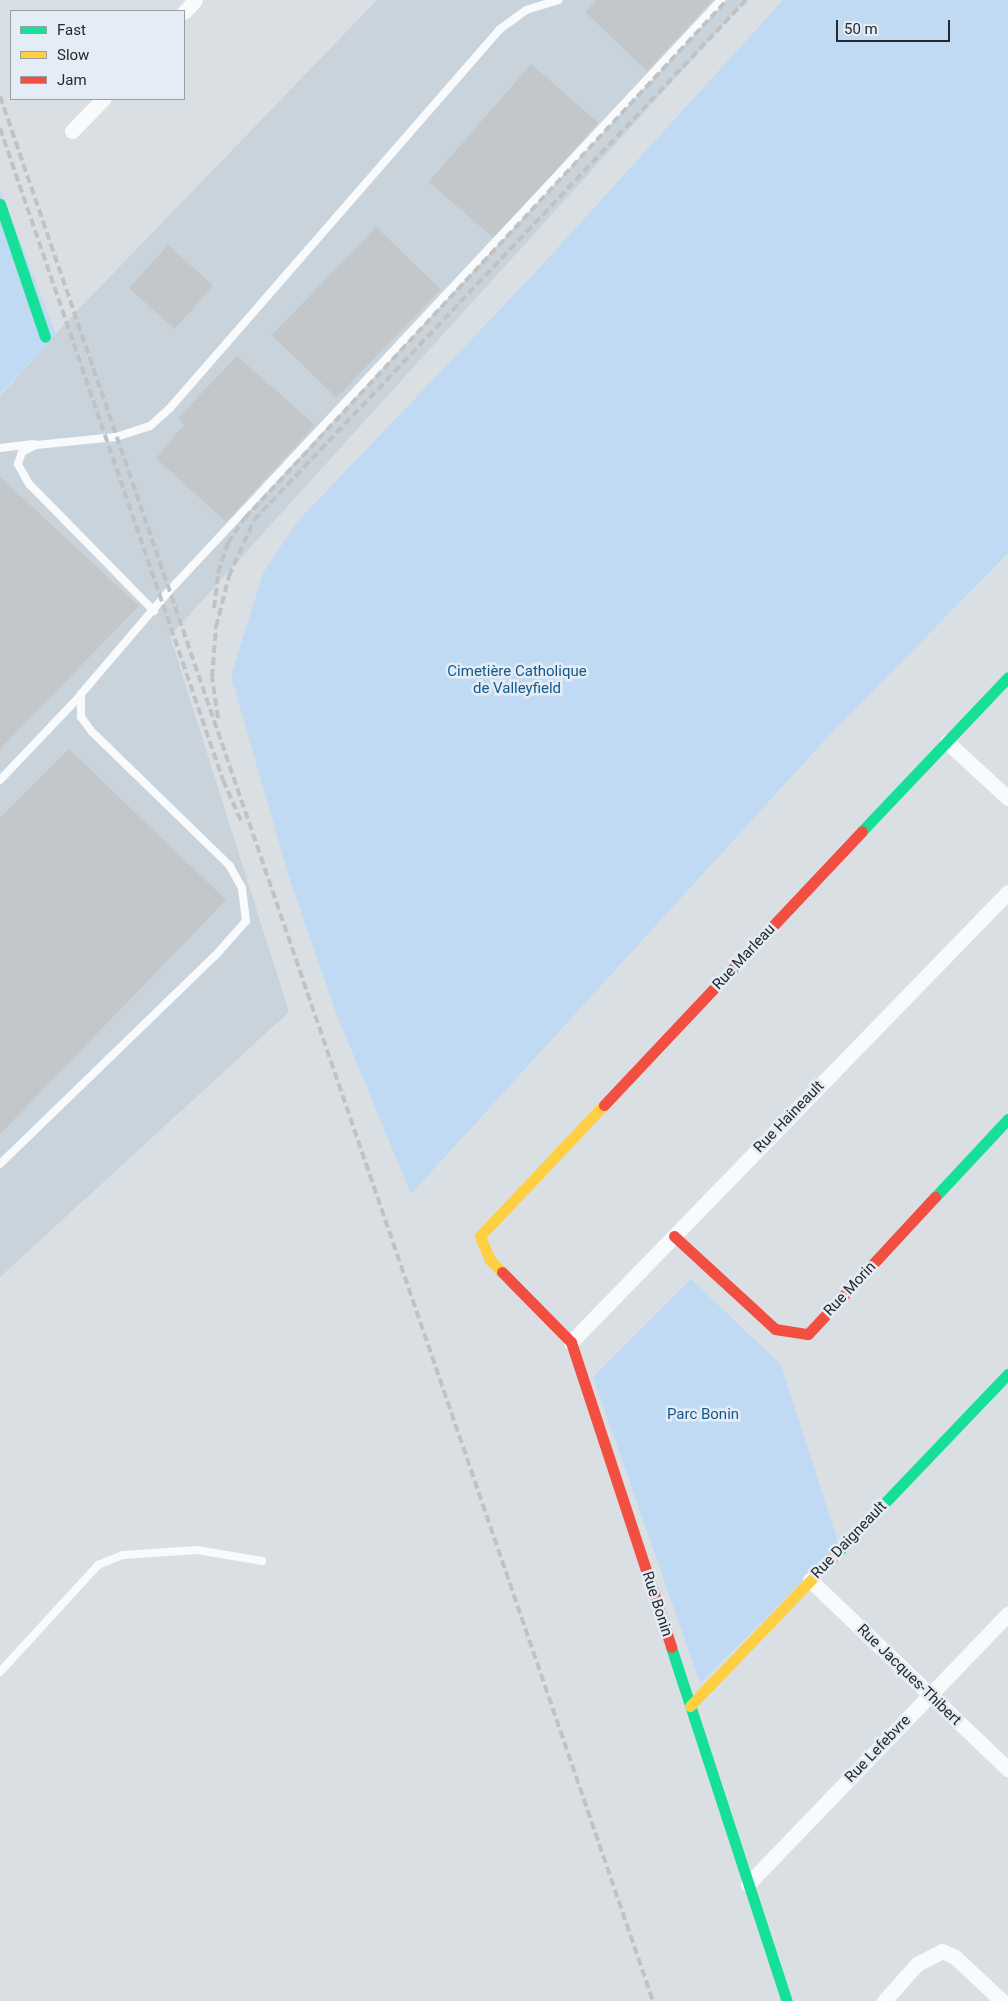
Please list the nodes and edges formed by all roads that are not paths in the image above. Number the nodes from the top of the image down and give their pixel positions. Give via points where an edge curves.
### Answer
1 (195, 0) edge
2 (559, 0) edge
3 (721, 0) edge
4 (185, 11) edge
5 (102, 100) edge
6 (72, 131) dead end
7 (0, 204) edge
8 (45, 337) dead end
9 (48, 443) junction
10 (0, 448) edge
11 (154, 611) junction
12 (1008, 677) edge
13 (81, 694) junction
14 (947, 742) junction
15 (0, 780) edge
16 (1008, 798) edge
17 (1008, 892) edge
18 (1008, 1119) edge
19 (0, 1164) edge
20 (480, 1236) joint
21 (674, 1236) junction
22 (571, 1342) junction
23 (1008, 1374) edge
24 (262, 1561) dead end
25 (810, 1580) junction
26 (1008, 1614) edge
27 (0, 1672) edge
28 (931, 1695) junction
29 (690, 1706) junction
30 (1008, 1769) edge
31 (748, 1884) junction
32 (786, 2001) edge
33 (884, 2001) edge
34 (1002, 2001) edge

1 - 4 street
2 - 9 lane via 526,10 500,29 156,420 133,433 116,437
3 - 11 lane
5 - 6 street
7 - 8 street
9 - 10 lane
9 - 11 lane via 22,452 18,458 22,475
11 - 13 lane
12 - 14 street, Rue Marleau
13 - 15 lane
13 - 19 lane via 80,717 92,732 230,866 242,888 246,921 215,956
14 - 16 street
14 - 20 street, Rue Marleau
17 - 21 street, Rue Haineault
18 - 21 street, Rue Morin via 808,1334 775,1329
20 - 22 street, Rue Bonin via 490,1260
21 - 22 street, Rue Haineault
22 - 29 street, Rue Bonin
23 - 25 street, Rue Daigneault
24 - 27 lane via 197,1550 122,1555 98,1565
25 - 28 street, Rue Jacques-Thibert
25 - 29 street, Rue Daigneault
26 - 28 street, Rue Lefebvre
28 - 30 street, Rue Jacques-Thibert
28 - 31 street, Rue Lefebvre
29 - 31 street, Rue Bonin
31 - 32 street, Rue Bonin
33 - 34 street via 917,1964 942,1951 955,1957

